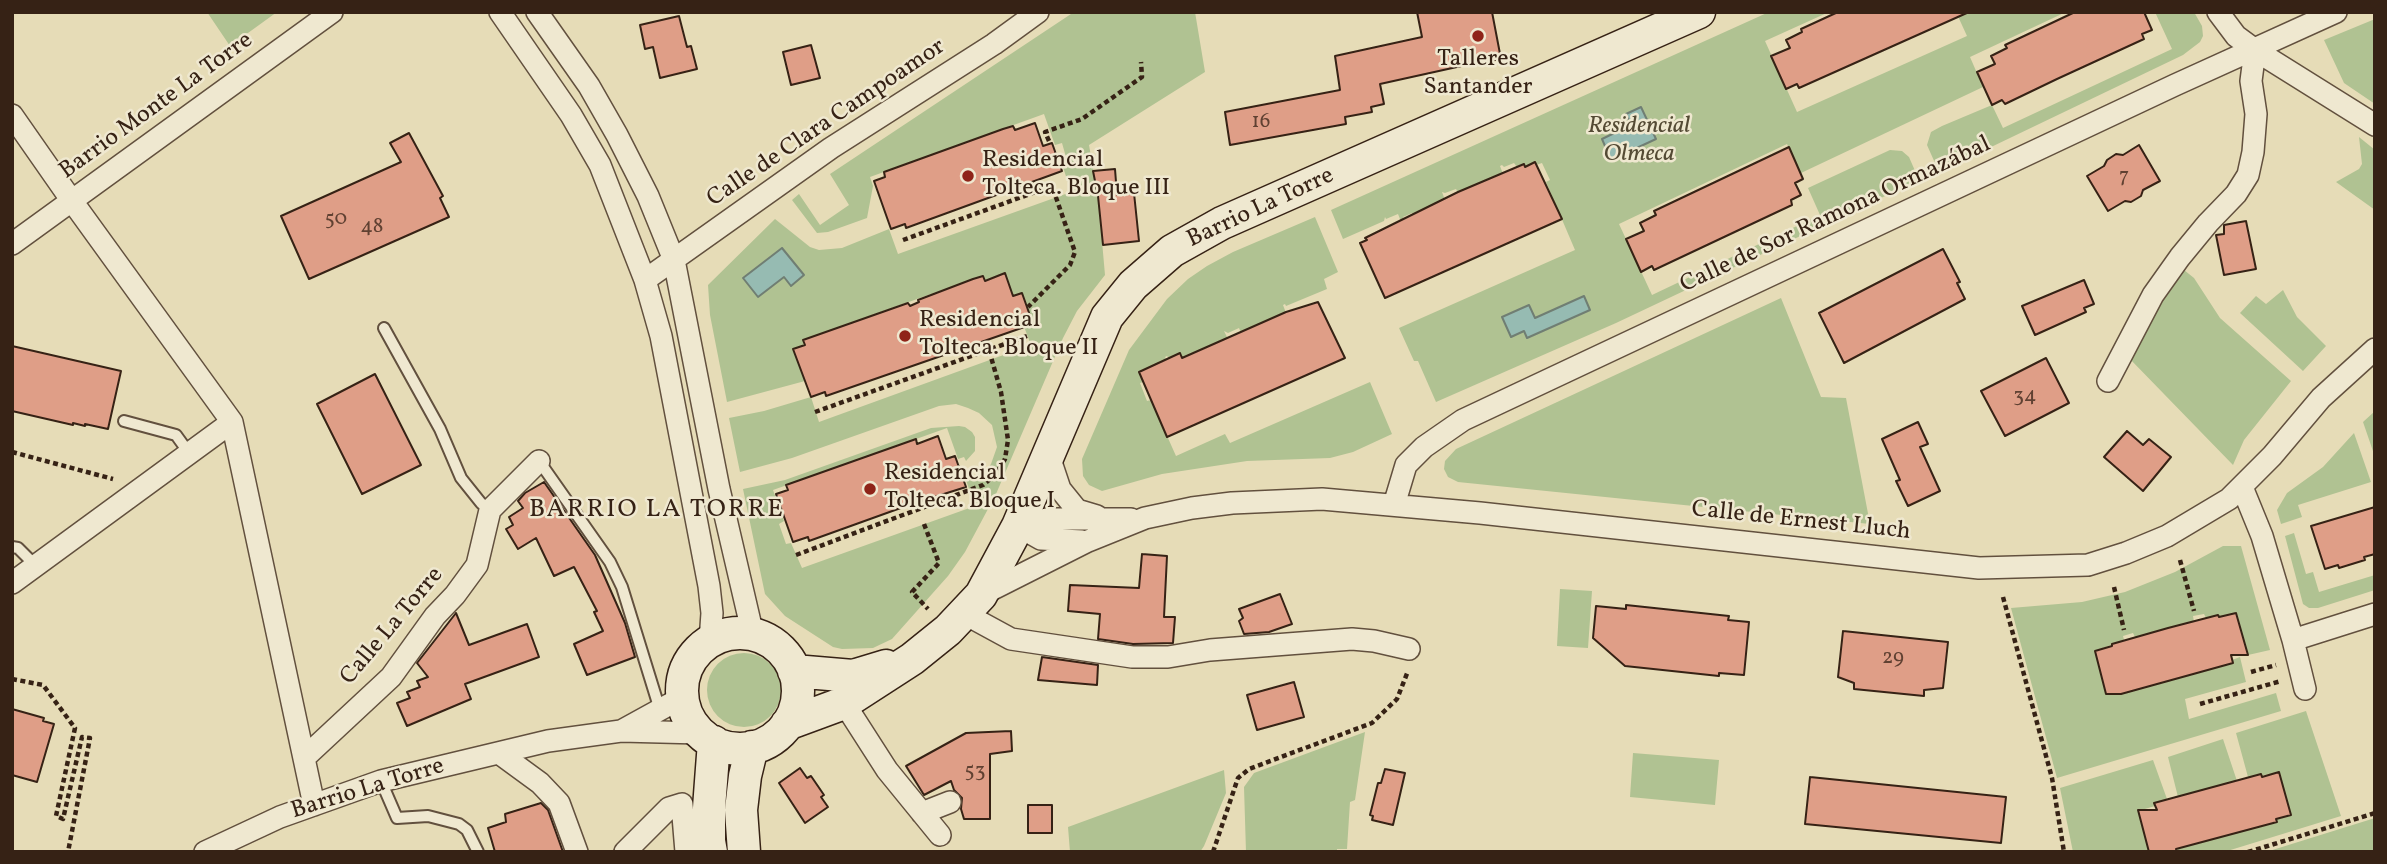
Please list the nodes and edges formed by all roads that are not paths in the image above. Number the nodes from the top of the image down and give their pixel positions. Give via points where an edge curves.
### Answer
1 (332, 12) edge
2 (500, 12) edge
3 (537, 12) edge
4 (1038, 12) edge
5 (1699, 12) edge
6 (2218, 12) edge
7 (2336, 12) edge
8 (2255, 50) junction
9 (12, 114) edge
10 (2375, 125) edge
11 (72, 201) junction
12 (12, 244) edge
13 (674, 260) junction
14 (645, 280) junction
15 (384, 328) dead end
16 (2375, 349) edge
17 (2108, 381) dead end
18 (124, 421) dead end
19 (232, 422) junction
20 (189, 453) junction
21 (1048, 453) junction
22 (539, 461) joint
23 (2242, 487) junction
24 (1394, 505) junction
25 (490, 510) junction
26 (1145, 518) junction
27 (1105, 519) junction
28 (1018, 526) junction
29 (1088, 541) junction
30 (12, 547) edge
31 (36, 566) junction
32 (12, 583) edge
33 (973, 604) junction
34 (2375, 614) edge
35 (753, 635) junction
36 (2293, 640) junction
37 (710, 641) junction
38 (1409, 649) road end
39 (912, 659) junction
40 (794, 671) junction
41 (2305, 689) dead end
42 (671, 703) junction
43 (844, 703) junction
44 (788, 724) junction
45 (621, 731) junction
46 (707, 737) junction
47 (752, 747) junction
48 (499, 753) junction
49 (304, 758) junction
50 (381, 781) junction
51 (950, 802) dead end
52 (314, 804) junction
53 (922, 813) junction
54 (940, 835) dead end
55 (243, 843) edge
56 (205, 852) edge
57 (478, 852) edge
58 (577, 852) edge
59 (625, 852) edge
60 (686, 852) edge
61 (711, 852) edge
62 (744, 852) edge

1 - 11 street, Barrio Monte La Torre
2 - 14 street via 600,165
3 - 13 street via 617,135
4 - 13 street, Calle de Clara Campoamor via 831,148
5 - 21 main road, Barrio La Torre via 1222,222 1172,251 1133,285 1107,317
6 - 8 street via 2236,36
7 - 8 street, Calle de Sor Ramona Ormazábal
8 - 10 street
8 - 17 street via 2251,81 2256,114 2248,175 2153,295
8 - 24 street, Calle de Sor Ramona Ormazábal via 1463,420 1406,465
9 - 11 street
11 - 12 street, Barrio Monte La Torre
11 - 19 street
13 - 14 street, Calle de Clara Campoamor
13 - 35 street
14 - 37 street via 661,336 709,586
15 - 25 lane via 440,429 461,478
16 - 23 street, Calle de Ernest Lluch via 2321,398
18 - 20 lane via 176,435
19 - 20 street
19 - 49 street
20 - 31 street
21 - 27 street, Calle de Ernest Lluch via 1060,489 1077,510
21 - 28 main road, Barrio La Torre
22 - 25 street
22 - 42 lane via 610,562
23 - 24 street, Calle de Ernest Lluch via 2196,520 2126,553 2088,565 2006,569
23 - 36 street
24 - 26 street, Calle de Ernest Lluch via 1276,500 1192,508
25 - 49 street, Calle La Torre via 478,565 456,595 391,677
26 - 27 street, Calle de Ernest Lluch
26 - 29 street, Calle de Ernest Lluch
27 - 28 street, Calle de Ernest Lluch via 1047,519
28 - 29 street, Calle de Ernest Lluch via 1041,539
28 - 33 main road, Barrio La Torre
29 - 33 street, Calle de Ernest Lluch
30 - 31 lane
31 - 32 street
33 - 38 street via 1011,639 1132,657 1352,639
33 - 39 main road, Barrio La Torre
34 - 36 street
35 - 37 main road via 731,634
35 - 40 main road via 779,648
36 - 41 street
37 - 42 main road via 694,656
39 - 40 main road, Barrio La Torre via 853,676
39 - 43 main road, Barrio La Torre
40 - 44 main road via 797,699
42 - 45 street, Barrio La Torre
42 - 46 main road
43 - 44 main road, Barrio La Torre
43 - 53 street via 887,770
44 - 47 main road, Barrio La Torre via 772,739
45 - 46 street, Barrio La Torre
45 - 48 street, Barrio La Torre
46 - 47 main road, Barrio La Torre via 732,748
46 - 61 main road
47 - 62 main road via 741,810
48 - 50 street, Barrio La Torre
48 - 58 street via 559,803
49 - 52 street
50 - 52 street, Barrio La Torre
50 - 57 lane via 397,818 428,816 459,824
51 - 53 street
52 - 55 street, Barrio La Torre
53 - 54 street
55 - 56 street, Barrio La Torre
59 - 60 street via 668,808 682,804

